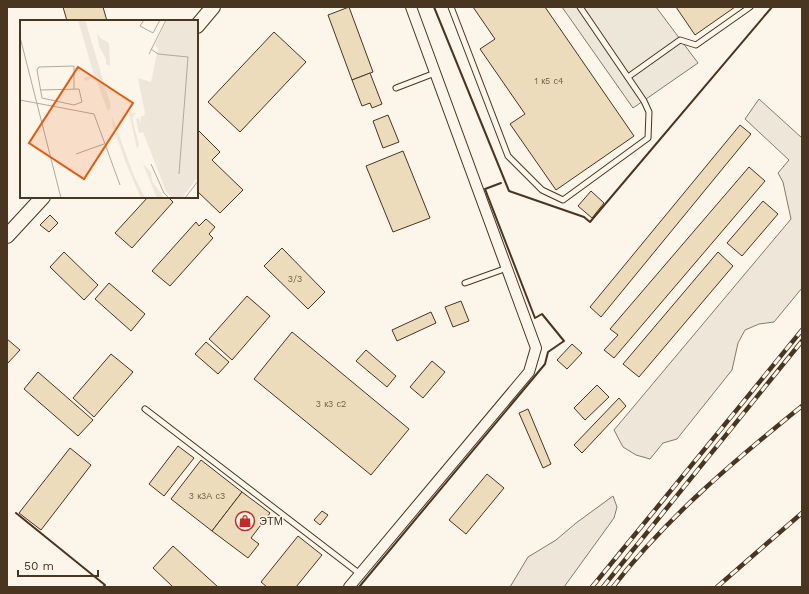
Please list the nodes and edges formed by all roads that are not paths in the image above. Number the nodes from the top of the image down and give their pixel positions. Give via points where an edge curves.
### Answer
1 (213, 7) edge
2 (411, 7) edge
3 (451, 7) edge
4 (580, 7) edge
5 (750, 7) edge
6 (198, 25) edge
7 (435, 73) junction
8 (628, 77) junction
9 (396, 88) dead end
10 (42, 198) edge
11 (7, 236) edge
12 (507, 268) junction
13 (466, 283) dead end
14 (145, 409) dead end
15 (360, 574) junction
16 (349, 587) edge

1 - 6 main road
2 - 7 street
3 - 8 lane via 508,156 542,190 563,200 648,138 649,112
4 - 8 lane
5 - 8 lane via 696,45 680,40
7 - 9 lane
7 - 12 street
10 - 11 main road
12 - 13 lane
12 - 15 street via 536,348 529,372
14 - 15 lane
15 - 16 street

